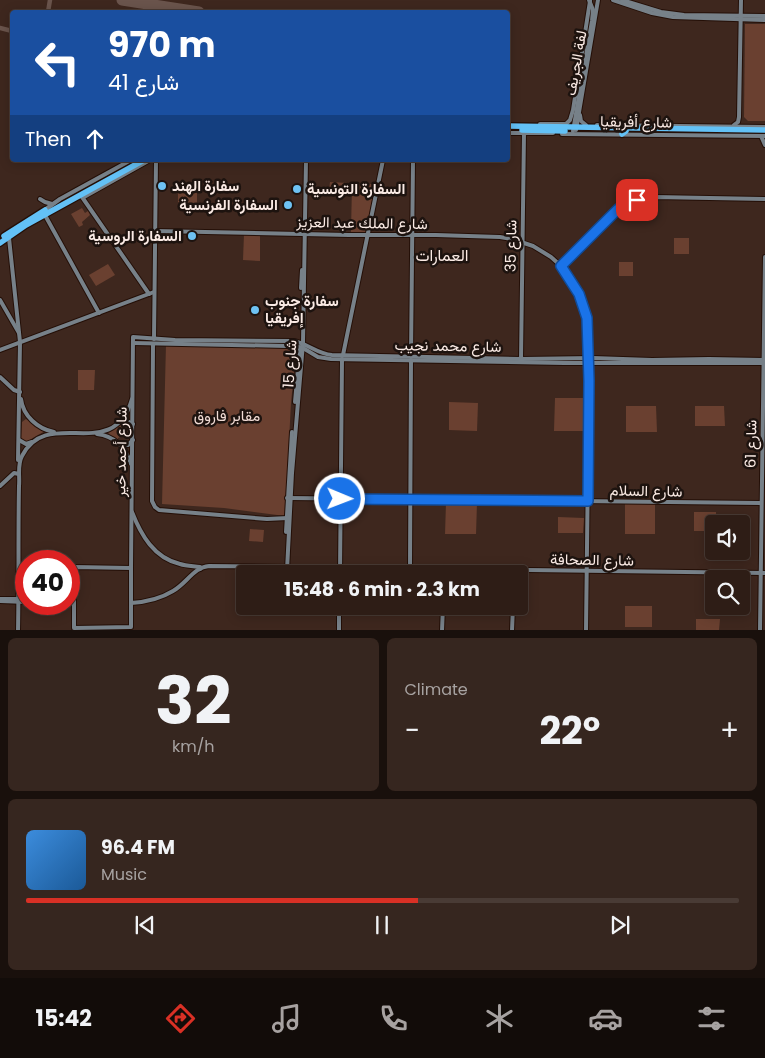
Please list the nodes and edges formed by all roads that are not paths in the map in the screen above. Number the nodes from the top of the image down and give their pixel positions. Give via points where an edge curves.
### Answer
1 (590, 0) edge
2 (598, 0) edge
3 (603, 0) edge
4 (613, 0) edge
5 (622, 0) edge
6 (741, 0) edge
7 (598, 5) junction
8 (660, 13) junction
9 (741, 18) junction
10 (765, 18) edge
11 (748, 20) junction
12 (741, 26) junction
13 (740, 101) junction
14 (579, 112) junction
15 (566, 124) junction
16 (586, 125) junction
17 (733, 126) junction
18 (749, 126) junction
19 (696, 127) junction
20 (510, 128) edge
21 (510, 128) edge
22 (575, 128) junction
23 (510, 129) edge
24 (624, 129) junction
25 (664, 130) junction
26 (764, 132) edge
27 (524, 133) junction
28 (765, 145) edge
29 (127, 162) edge
30 (134, 162) edge
31 (143, 162) edge
32 (143, 162) edge
33 (305, 162) edge
34 (383, 162) edge
35 (413, 162) edge
36 (156, 163) edge
37 (82, 197) junction
38 (40, 199) dead end
39 (765, 199) edge
40 (52, 204) junction
41 (47, 213) junction
42 (155, 231) junction
43 (304, 233) junction
44 (367, 235) junction
45 (412, 235) junction
46 (3, 239) edge
47 (523, 242) junction
48 (765, 257) edge
49 (561, 266) junction
50 (154, 292) junction
51 (149, 294) junction
52 (0, 300) edge
53 (99, 313) junction
54 (18, 332) junction
55 (133, 337) joint
56 (154, 338) junction
57 (20, 342) junction
58 (213, 342) junction
59 (223, 342) junction
60 (302, 343) junction
61 (133, 344) junction
62 (153, 344) junction
63 (292, 346) junction
64 (0, 350) edge
65 (310, 350) junction
66 (301, 354) junction
67 (343, 357) junction
68 (411, 358) junction
69 (520, 358) junction
70 (589, 361) junction
71 (764, 361) edge
72 (0, 377) edge
73 (18, 389) junction
74 (133, 394) junction
75 (29, 418) junction
76 (120, 422) junction
77 (133, 424) junction
78 (19, 425) junction
79 (107, 431) junction
80 (46, 432) junction
81 (94, 433) junction
82 (108, 436) junction
83 (133, 438) junction
84 (19, 440) junction
85 (32, 442) junction
86 (120, 444) junction
87 (19, 462) junction
88 (132, 468) junction
89 (17, 475) junction
90 (0, 486) edge
91 (19, 491) junction
92 (289, 498) junction
93 (340, 499) junction
94 (409, 499) junction
95 (588, 501) junction
96 (761, 503) junction
97 (132, 510) junction
98 (286, 518) junction
99 (18, 550) edge
100 (286, 565) edge
101 (340, 565) edge
102 (410, 565) edge
103 (80, 567) edge
104 (131, 568) junction
105 (200, 569) junction
106 (236, 569) edge
107 (528, 572) edge
108 (587, 572) junction
109 (763, 574) edge
110 (0, 600) edge
111 (15, 600) edge
112 (131, 604) junction
113 (18, 615) edge
114 (74, 615) edge
115 (339, 615) edge
116 (443, 615) edge
117 (513, 615) edge
118 (73, 629) edge
119 (131, 629) edge
120 (18, 630) edge
121 (338, 630) edge
122 (442, 630) edge
123 (512, 630) edge
124 (586, 630) edge
125 (760, 630) edge

1 - 15 street via 571,117
1 - 22 street via 592,21
2 - 7 street, لفة الجريف
3 - 7 street
4 - 8 street
5 - 8 street
6 - 9 street
7 - 14 street, لفة الجريف
8 - 9 street
9 - 10 street
9 - 11 street
9 - 12 street
10 - 11 street
11 - 12 street
12 - 13 street
13 - 17 street via 739,119
13 - 18 street via 742,121
14 - 16 street via 581,121
14 - 22 street, لفة الجريف
15 - 20 street, شارع أفريقيا
15 - 22 street, شارع أفريقيا
16 - 22 street, شارع أفريقيا
16 - 24 street, شارع أفريقيا
17 - 18 street, شارع أفريقيا
17 - 19 street, شارع أفريقيا
18 - 26 street, شارع أفريقيا
19 - 24 street, شارع أفريقيا
19 - 25 highway, شارع أفريقيا
19 - 26 highway, شارع أفريقيا
21 - 22 highway, شارع أفريقيا
22 - 24 highway, شارع أفريقيا
23 - 27 street, شارع أفريقيا
24 - 25 highway, شارع أفريقيا
24 - 26 street, شارع أفريقيا
24 - 27 street, شارع أفريقيا
25 - 26 highway, شارع أفريقيا
26 - 28 street
27 - 47 street, شارع 35
29 - 40 street
30 - 41 highway
31 - 41 highway
32 - 37 street
33 - 43 street, شارع 15
34 - 44 street
35 - 45 street
36 - 42 street
37 - 41 street
37 - 51 street
38 - 40 street
39 - 49 street via 655,197 637,200 618,209
40 - 41 street
41 - 46 highway
41 - 53 street
42 - 43 street, شارع الملك عبد العزيز
42 - 50 street
43 - 44 street, شارع الملك عبد العزيز
43 - 60 street, شارع 15
44 - 45 street, شارع الملك عبد العزيز
44 - 67 street
45 - 47 street, شارع الملك عبد العزيز via 479,235
45 - 68 street
46 - 54 street
47 - 49 street, شارع الملك عبد العزيز
47 - 69 street, شارع 35
48 - 71 street, شارع 61
49 - 70 street, شارع الملك عبد العزيز via 584,306
50 - 51 street
50 - 56 street
51 - 53 street
52 - 54 street
53 - 57 street
54 - 57 street
55 - 56 street, شارع محمد نجيب
55 - 61 street, شارع أحمد خير
56 - 58 street, شارع محمد نجيب
57 - 64 street
57 - 73 street
58 - 59 street, شارع محمد نجيب
58 - 62 street, شارع محمد نجيب
59 - 60 street, شارع محمد نجيب
59 - 63 street, شارع محمد نجيب
60 - 63 street, شارع محمد نجيب
60 - 65 street, شارع محمد نجيب
60 - 65 street
60 - 66 street, شارع 15
61 - 62 street, شارع محمد نجيب
61 - 74 street, شارع أحمد خير
62 - 98 street via 152,501 155,507 159,510
63 - 66 street
65 - 66 street
65 - 67 street, شارع محمد نجيب
66 - 92 street, شارع 15
67 - 68 street, شارع محمد نجيب
67 - 93 street
68 - 69 street, شارع محمد نجيب
68 - 70 street, شارع محمد نجيب
68 - 94 street
69 - 70 street, شارع محمد نجيب
70 - 71 street, شارع محمد نجيب
70 - 95 street, شارع الملك عبد العزيز
71 - 96 street, شارع 61
72 - 73 street
73 - 75 street
73 - 78 street
74 - 76 street
74 - 77 street, شارع أحمد خير
75 - 78 street
75 - 80 street
76 - 77 street
76 - 79 street
77 - 83 street, شارع أحمد خير
78 - 84 street
79 - 81 street
79 - 82 street
80 - 81 street
80 - 85 street
81 - 82 street
82 - 86 street
83 - 86 street via 130,444
83 - 88 street, شارع أحمد خير
84 - 85 street via 26,444
84 - 87 street
85 - 87 street
86 - 88 street
87 - 89 street
88 - 97 street, شارع أحمد خير
89 - 90 street
89 - 91 street
89 - 91 street
91 - 99 street
92 - 93 street, شارع السلام
92 - 98 street, شارع 15
92 - 98 street, شارع 15
93 - 94 street, شارع السلام
93 - 101 street
94 - 95 street, شارع السلام
94 - 102 street
95 - 96 street, شارع السلام
95 - 108 street, شارع الملك عبد العزيز
96 - 109 street, شارع 61
97 - 104 street, شارع أحمد خير
97 - 105 street, شارع الصحافة via 141,533 159,554 176,563
98 - 100 street, شارع 15
103 - 104 street
104 - 112 street, شارع أحمد خير
105 - 106 street, شارع الصحافة
105 - 112 street via 168,594
107 - 108 street, شارع الصحافة
108 - 109 street, شارع الصحافة
108 - 124 street, شارع الملك عبد العزيز
109 - 125 street, شارع 61
110 - 111 street
112 - 119 street, شارع أحمد خير
113 - 120 street
114 - 118 street
115 - 121 street
116 - 122 street
117 - 123 street
118 - 119 street

